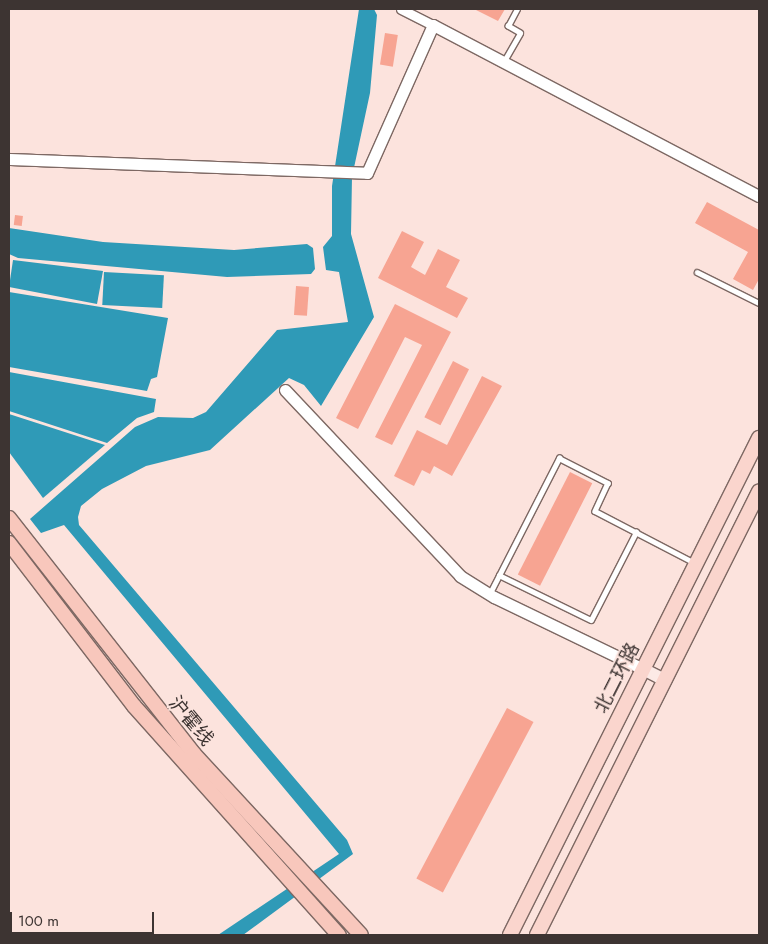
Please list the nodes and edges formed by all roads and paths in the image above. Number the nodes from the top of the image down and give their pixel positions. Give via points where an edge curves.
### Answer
1 (401, 9) edge
2 (517, 9) edge
3 (433, 25) junction
4 (504, 62) junction
5 (9, 159) edge
6 (759, 196) edge
7 (697, 272) dead end
8 (759, 303) edge
9 (285, 390) dead end
10 (759, 438) edge
11 (759, 491) edge
12 (9, 518) edge
13 (636, 532) junction
14 (9, 542) edge
15 (696, 563) junction
16 (499, 575) junction
17 (490, 594) junction
18 (643, 669) junction
19 (665, 680) junction
20 (339, 935) edge
21 (360, 935) edge
22 (510, 935) edge
23 (537, 935) edge

1 - 3 street
2 - 4 lane via 508,26 520,33
3 - 4 street
3 - 5 street via 367,173
4 - 6 street
7 - 8 lane
9 - 17 street via 435,554
10 - 15 main road, 北二环路
11 - 19 main road
12 - 21 highway, 沪霍线 via 194,754
13 - 15 lane
13 - 16 lane via 591,620
13 - 16 lane via 595,511 608,483 559,458
14 - 20 highway, 沪霍线 via 134,706
15 - 18 main road, 北二环路
16 - 17 lane
17 - 18 street
18 - 19 main road
18 - 22 main road, 北二环路
19 - 23 main road

